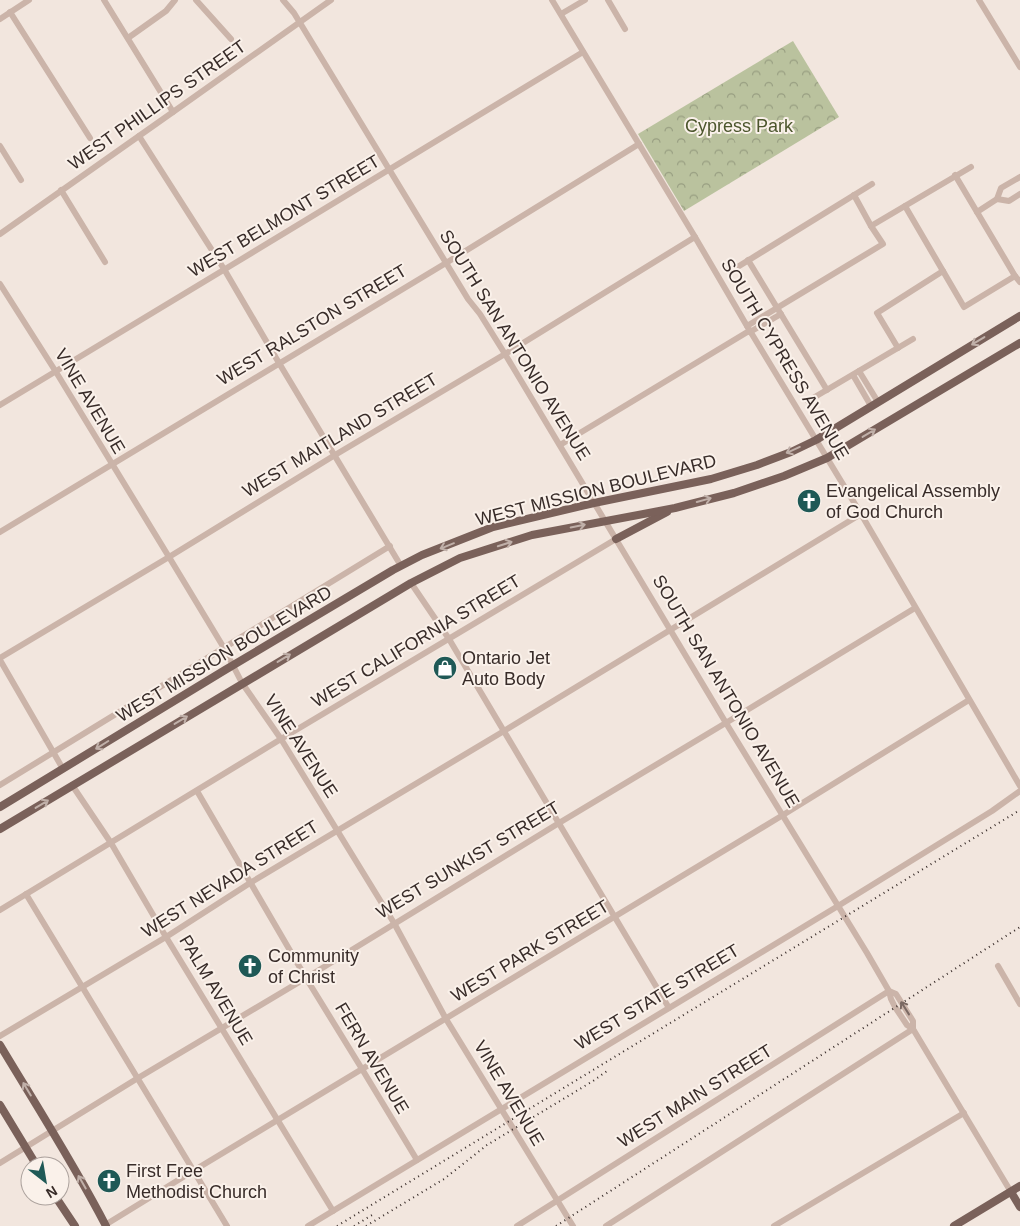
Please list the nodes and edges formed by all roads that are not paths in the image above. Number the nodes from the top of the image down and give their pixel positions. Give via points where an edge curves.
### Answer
1 (29, 0) edge
2 (104, 0) edge
3 (175, 0) edge
4 (196, 0) edge
5 (283, 0) edge
6 (331, 0) edge
7 (552, 0) edge
8 (585, 0) edge
9 (608, 0) edge
10 (979, 0) edge
11 (10, 12) junction
12 (561, 14) junction
13 (0, 18) edge
14 (300, 22) junction
15 (625, 28) dead end
16 (128, 38) junction
17 (231, 39) dead end
18 (583, 52) junction
19 (1020, 67) edge
20 (173, 112) junction
21 (139, 136) junction
22 (90, 138) dead end
23 (639, 144) junction
24 (0, 146) edge
25 (971, 167) dead end
26 (390, 171) junction
27 (955, 176) junction
28 (1020, 177) edge
29 (21, 180) dead end
30 (872, 184) dead end
31 (61, 190) junction
32 (1020, 194) edge
33 (854, 195) junction
34 (997, 199) junction
35 (905, 206) junction
36 (976, 212) junction
37 (871, 226) junction
38 (0, 234) edge
39 (695, 238) junction
40 (748, 260) junction
41 (105, 262) dead end
42 (446, 263) junction
43 (224, 269) junction
44 (731, 271) dead end
45 (943, 271) junction
46 (1015, 276) junction
47 (1020, 282) edge
48 (0, 284) edge
49 (780, 311) junction
50 (1020, 316) edge
51 (749, 330) junction
52 (913, 339) dead end
53 (1020, 343) edge
54 (898, 348) junction
55 (505, 354) junction
56 (278, 363) junction
57 (56, 372) junction
58 (856, 373) junction
59 (827, 390) junction
60 (808, 401) dead end
61 (875, 404) junction
62 (0, 405) edge
63 (816, 440) junction
64 (560, 445) junction
65 (335, 455) junction
66 (827, 458) junction
67 (111, 464) junction
68 (594, 503) junction
69 (675, 508) junction
70 (861, 514) junction
71 (605, 521) junction
72 (0, 532) edge
73 (616, 539) junction
74 (390, 546) junction
75 (169, 557) junction
76 (401, 566) junction
77 (411, 583) junction
78 (915, 608) junction
79 (671, 630) junction
80 (449, 639) junction
81 (224, 648) junction
82 (0, 659) edge
83 (233, 665) junction
84 (242, 683) junction
85 (969, 700) junction
86 (726, 723) junction
87 (504, 731) junction
88 (280, 739) junction
89 (54, 752) junction
90 (63, 769) junction
91 (0, 785) edge
92 (72, 785) junction
93 (1020, 786) edge
94 (197, 791) junction
95 (1020, 791) edge
96 (0, 806) edge
97 (783, 815) junction
98 (559, 823) junction
99 (0, 829) edge
100 (337, 831) junction
101 (111, 843) junction
102 (250, 883) junction
103 (26, 894) junction
104 (838, 906) junction
105 (0, 910) edge
106 (614, 917) junction
107 (394, 923) junction
108 (166, 937) junction
109 (998, 966) dead end
110 (306, 978) junction
111 (81, 987) junction
112 (890, 990) junction
113 (1020, 1004) edge
114 (669, 1008) junction
115 (446, 1019) junction
116 (221, 1027) junction
117 (913, 1029) junction
118 (0, 1036) edge
119 (0, 1045) edge
120 (362, 1069) junction
121 (138, 1078) junction
122 (0, 1105) edge
123 (501, 1110) junction
124 (964, 1113) junction
125 (277, 1121) junction
126 (52, 1131) junction
127 (26, 1147) junction
128 (31, 1156) edge
129 (417, 1160) junction
130 (0, 1163) edge
131 (193, 1170) junction
132 (1020, 1186) edge
133 (1011, 1192) junction
134 (557, 1201) junction
135 (62, 1206) edge
136 (1020, 1207) edge
137 (332, 1211) junction
138 (75, 1226) edge
139 (105, 1226) edge
140 (227, 1226) edge
141 (308, 1226) edge
142 (517, 1226) edge
143 (573, 1226) edge
144 (606, 1226) edge
145 (774, 1226) edge
146 (954, 1226) edge

1 - 11 street
2 - 16 street
3 - 16 street
4 - 17 street
5 - 14 street, SOUTH SAN ANTONIO AVENUE
6 - 14 street, WEST PHILLIPS STREET
7 - 12 street, SOUTH CYPRESS AVENUE
8 - 12 street
9 - 15 street
10 - 19 street
11 - 13 street
11 - 22 street
12 - 18 street, SOUTH CYPRESS AVENUE
14 - 20 street, WEST PHILLIPS STREET
14 - 26 street, SOUTH SAN ANTONIO AVENUE
16 - 20 street
18 - 23 street, SOUTH CYPRESS AVENUE
18 - 26 street, WEST BELMONT STREET
20 - 21 street, WEST PHILLIPS STREET
21 - 31 street, WEST PHILLIPS STREET
21 - 43 street
23 - 39 street, SOUTH CYPRESS AVENUE
23 - 42 street, WEST RALSTON STREET
24 - 29 street
25 - 27 street
26 - 42 street, SOUTH SAN ANTONIO AVENUE
26 - 43 street, WEST BELMONT STREET
27 - 35 street
27 - 36 street
28 - 34 street via 1001,188
30 - 33 street
31 - 38 street, WEST PHILLIPS STREET
31 - 41 street
32 - 34 street via 1009,201
33 - 37 street
33 - 40 street
34 - 36 street
35 - 37 street
35 - 45 street
36 - 46 street
37 - 49 street via 883,244
39 - 51 street, SOUTH CYPRESS AVENUE
39 - 55 street, WEST MAITLAND STREET
40 - 44 street
40 - 49 street
42 - 55 street, SOUTH SAN ANTONIO AVENUE
42 - 56 street, WEST RALSTON STREET
43 - 56 street
43 - 57 street, WEST BELMONT STREET
45 - 46 street via 964,306
45 - 54 street via 877,313
46 - 47 street
48 - 57 street, VINE AVENUE
49 - 51 street
49 - 59 street
50 -> 61 main road, WEST MISSION BOULEVARD
51 - 63 street, SOUTH CYPRESS AVENUE
51 - 64 street
52 - 54 street
66 -> 53 main road, WEST MISSION BOULEVARD
54 - 58 street
55 - 64 street, SOUTH SAN ANTONIO AVENUE
55 - 65 street, WEST MAITLAND STREET
56 - 65 street
56 - 67 street, WEST RALSTON STREET
57 - 62 street, WEST BELMONT STREET
57 - 67 street, VINE AVENUE
58 - 59 street
58 - 61 street
59 - 60 street
61 - 63 main road, WEST MISSION BOULEVARD
63 - 66 street, SOUTH CYPRESS AVENUE
63 -> 68 main road, WEST MISSION BOULEVARD via 757,465 711,479
64 - 68 street, SOUTH SAN ANTONIO AVENUE
65 - 74 street
65 - 75 street, WEST MAITLAND STREET
69 -> 66 main road, WEST MISSION BOULEVARD via 734,493
66 - 70 street, SOUTH CYPRESS AVENUE
67 - 72 street, WEST RALSTON STREET
67 - 75 street, VINE AVENUE
68 - 71 street, SOUTH SAN ANTONIO AVENUE
68 -> 76 main road, WEST MISSION BOULEVARD via 493,527
69 - 71 main road, WEST MISSION BOULEVARD
69 - 73 main road
70 - 78 street, SOUTH CYPRESS AVENUE
70 - 79 street, WEST NEVADA STREET
71 - 73 street, SOUTH SAN ANTONIO AVENUE
77 -> 71 main road, WEST MISSION BOULEVARD via 460,558 532,535
73 - 79 street, SOUTH SAN ANTONIO AVENUE
73 - 80 street, WEST CALIFORNIA STREET
74 - 76 street
74 - 81 street
75 - 81 street, VINE AVENUE
75 - 82 street, WEST MAITLAND STREET
76 - 83 main road, WEST MISSION BOULEVARD
77 - 80 street
84 -> 77 main road, WEST MISSION BOULEVARD
78 - 85 street, SOUTH CYPRESS AVENUE
78 - 86 street, WEST SUNKIST STREET
79 - 86 street, SOUTH SAN ANTONIO AVENUE
79 - 87 street, WEST NEVADA STREET
80 - 87 street
80 - 88 street, WEST CALIFORNIA STREET
81 - 83 street, VINE AVENUE
81 - 89 street
82 - 89 street
83 - 84 street, VINE AVENUE
83 -> 90 main road, WEST MISSION BOULEVARD
84 - 88 street, VINE AVENUE
92 -> 84 main road, WEST MISSION BOULEVARD
85 - 93 street, SOUTH CYPRESS AVENUE
85 - 97 street, WEST PARK STREET
86 - 97 street, SOUTH SAN ANTONIO AVENUE
86 - 98 street, WEST SUNKIST STREET
87 - 98 street
87 - 100 street, WEST NEVADA STREET
88 - 94 street, WEST CALIFORNIA STREET
88 - 100 street, VINE AVENUE
89 - 90 street
89 - 91 street
90 - 96 main road, WEST MISSION BOULEVARD
99 -> 92 main road, WEST MISSION BOULEVARD
92 - 101 street, PALM AVENUE
94 - 101 street, WEST CALIFORNIA STREET
94 - 102 street, FERN AVENUE
95 - 104 street, WEST STATE STREET
97 - 104 street, SOUTH SAN ANTONIO AVENUE
97 - 106 street, WEST PARK STREET
98 - 106 street
98 - 107 street, WEST SUNKIST STREET
100 - 102 street, WEST NEVADA STREET
100 - 107 street, VINE AVENUE
101 - 103 street, WEST CALIFORNIA STREET
101 - 108 street, PALM AVENUE
102 - 108 street, WEST NEVADA STREET
102 - 110 street, FERN AVENUE
103 - 105 street, WEST CALIFORNIA STREET
103 - 111 street
104 - 112 street, SOUTH SAN ANTONIO AVENUE
104 - 114 street, WEST STATE STREET
106 - 114 street
106 - 115 street, WEST PARK STREET
107 - 110 street, WEST SUNKIST STREET
107 - 115 street, VINE AVENUE
108 - 111 street, WEST NEVADA STREET
108 - 116 street, PALM AVENUE
109 - 113 street
110 - 116 street, WEST SUNKIST STREET
110 - 120 street, FERN AVENUE
111 - 118 street, WEST NEVADA STREET
111 - 121 street
112 - 117 street, SOUTH SAN ANTONIO AVENUE via 890,999
112 - 134 street, WEST MAIN STREET
114 - 123 street, WEST STATE STREET
115 - 120 street, WEST PARK STREET
115 - 123 street, VINE AVENUE
116 - 121 street, WEST SUNKIST STREET
116 - 125 street, PALM AVENUE
117 - 124 street, SOUTH SAN ANTONIO AVENUE
117 - 144 street
126 -> 119 main road
120 - 125 street, WEST PARK STREET
120 - 129 street, FERN AVENUE
121 - 126 street, WEST SUNKIST STREET
121 - 131 street
122 - 127 main road
123 - 129 street, WEST STATE STREET
123 - 134 street, VINE AVENUE
124 - 133 street, SOUTH SAN ANTONIO AVENUE
124 - 145 street
125 - 131 street, WEST PARK STREET
125 - 137 street, PALM AVENUE
126 - 127 street, WEST SUNKIST STREET
139 -> 126 main road
127 - 128 main road
127 - 130 street, WEST SUNKIST STREET
129 - 137 street, WEST STATE STREET
131 - 139 street, WEST PARK STREET
131 - 140 street
132 - 133 main road
133 - 136 main road
133 - 146 main road
134 - 142 street, WEST MAIN STREET
134 - 143 street, VINE AVENUE
135 - 138 main road
137 - 141 street, WEST STATE STREET

